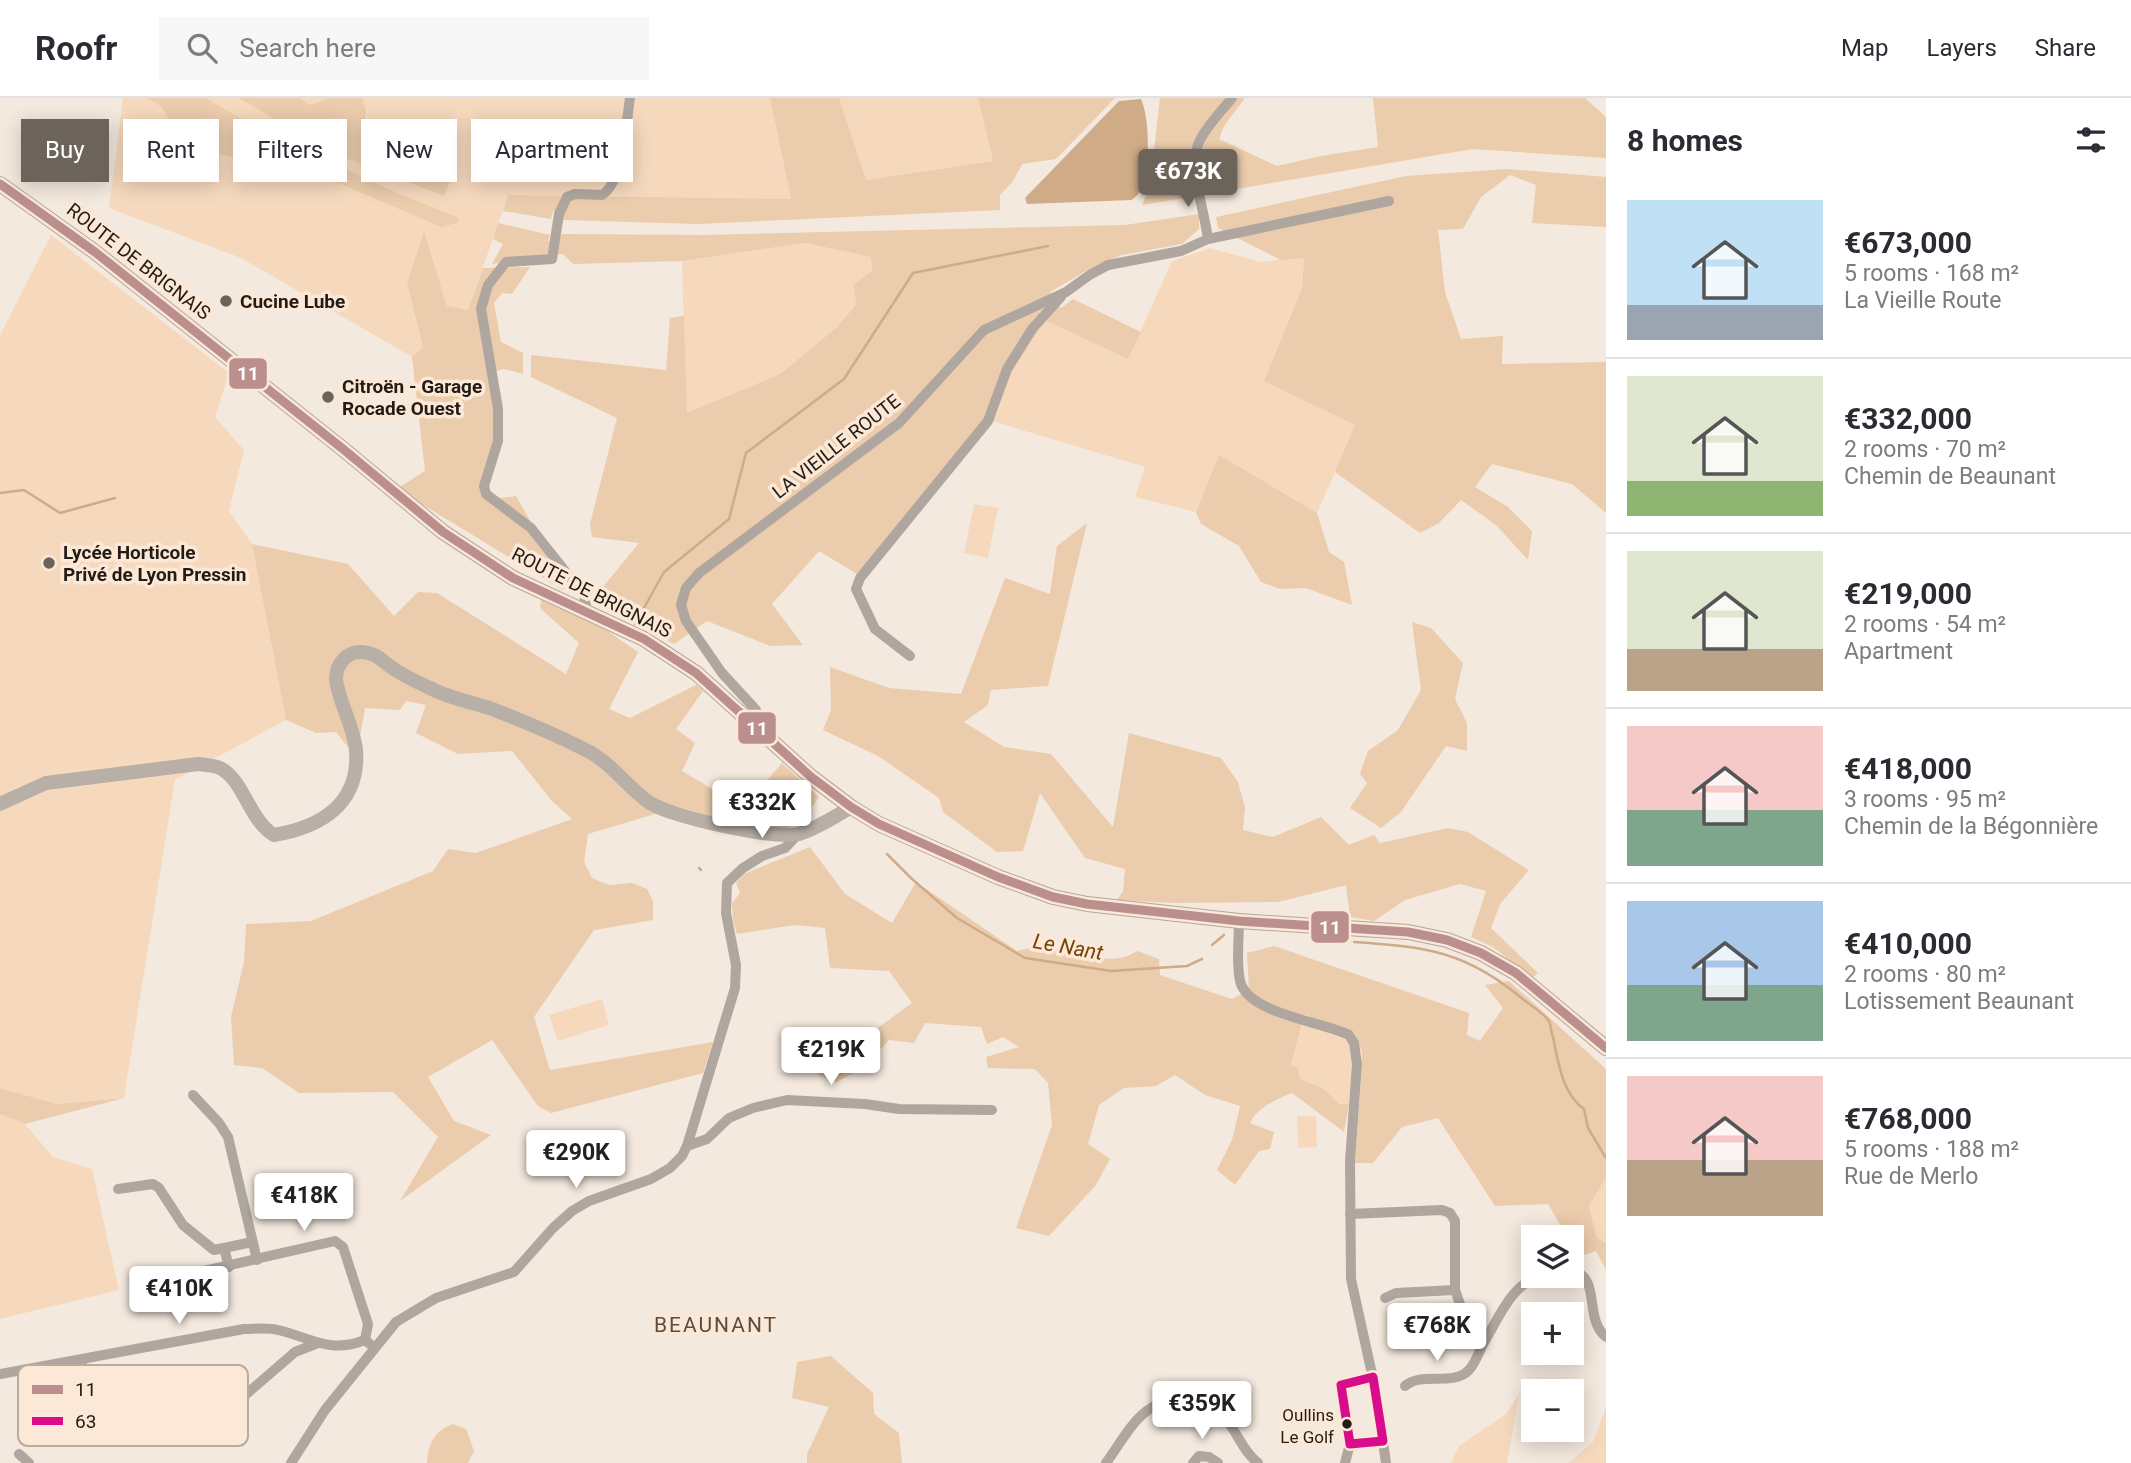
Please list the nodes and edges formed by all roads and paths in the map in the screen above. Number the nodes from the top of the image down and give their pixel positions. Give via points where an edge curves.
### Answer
1 (630, 98) edge
2 (1232, 98) edge
3 (0, 184) edge
4 (1389, 201) dead end
5 (1208, 239) junction
6 (1066, 292) junction
7 (587, 611) junction
8 (910, 656) dead end
9 (762, 733) junction
10 (0, 804) edge
11 (851, 807) junction
12 (798, 834) junction
13 (1239, 921) junction
14 (1606, 1048) edge
15 (193, 1094) dead end
16 (992, 1110) dead end
17 (687, 1146) junction
18 (118, 1189) dead end
19 (1350, 1214) junction
20 (252, 1242) junction
21 (224, 1248) junction
22 (257, 1260) junction
23 (229, 1267) junction
24 (1584, 1278) edge
25 (151, 1283) dead end
26 (1521, 1285) edge
27 (1455, 1290) junction
28 (1385, 1298) dead end
29 (1606, 1337) edge
30 (365, 1340) junction
31 (318, 1343) junction
32 (1483, 1344) junction
33 (376, 1348) junction
34 (81, 1360) junction
35 (52, 1365) edge
36 (82, 1365) edge
37 (18, 1371) edge
38 (0, 1374) edge
39 (1373, 1377) junction
40 (1405, 1386) dead end
41 (248, 1393) edge
42 (1383, 1441) junction
43 (1350, 1444) junction
44 (19, 1454) dead end
45 (29, 1463) edge
46 (291, 1463) edge
47 (1106, 1463) edge
48 (1192, 1463) edge
49 (1218, 1463) edge
50 (1258, 1463) edge
51 (1345, 1463) edge
52 (1386, 1463) edge

1 - 7 street via 613,185 603,195 567,197 559,214 552,259 506,262 488,285 481,309 498,409 498,441 484,486 490,499 531,528 584,595
2 - 5 street via 1198,144 1196,160
3 - 7 main road, ROUTE DE BRIGNAIS via 95,252 443,532 513,578
4 - 5 street, LA VIEILLE ROUTE
5 - 6 street, LA VIEILLE ROUTE via 1190,248 1108,265
6 - 8 street via 1032,329 1007,369 988,421 860,578 856,589 876,629
6 - 9 street, LA VIEILLE ROUTE via 984,330 899,423 699,573 686,588 681,605 686,621 722,673 756,710
7 - 9 main road, ROUTE DE BRIGNAIS via 696,673
9 - 11 main road, ROUTE DE BRIGNAIS
10 - 12 street via 46,783 198,764 219,767 232,779 263,829 274,835 319,822 345,800 353,782 356,751 336,680 338,667 347,656 360,652 376,654 394,669 441,693 592,752 650,803 669,811 753,833
11 - 12 street
11 - 13 main road, ROUTE DE BRIGNAIS via 879,824 1053,897
12 - 17 street via 785,848 743,867 727,883 735,988
13 - 14 main road, ROUTE DE BRIGNAIS via 1447,940 1516,973
13 - 19 street via 1240,982 1246,993 1272,1009 1339,1030 1354,1043
15 - 20 street via 228,1137
16 - 17 street via 787,1100 729,1118 707,1139
17 - 33 street via 670,1168 651,1179 572,1211 514,1272 414,1310 396,1322
18 - 21 street via 153,1184 183,1225 214,1250
19 - 27 street via 1450,1213 1455,1221
19 - 39 street via 1351,1279
20 - 21 street
20 - 22 street
21 - 23 street
22 - 23 street
22 - 30 street via 335,1241 343,1247 368,1324
23 - 25 street
24 - 29 street via 1594,1319
26 - 32 street
27 - 28 street via 1396,1293
27 - 32 street via 1474,1343
30 - 31 street via 350,1346
30 - 33 street
31 - 34 street via 275,1329 244,1329
31 - 41 street via 295,1352
32 - 40 street via 1470,1370 1457,1377 1411,1380
33 - 46 street via 325,1410
34 - 35 street
34 - 36 street
37 - 38 street
39 - 42 street
39 - 43 street via 1341,1385
42 - 43 street
42 - 52 street
43 - 51 street
44 - 45 street
47 - 50 street via 1143,1413 1167,1400 1182,1399 1209,1406 1225,1418 1247,1454
48 - 49 street via 1199,1456

